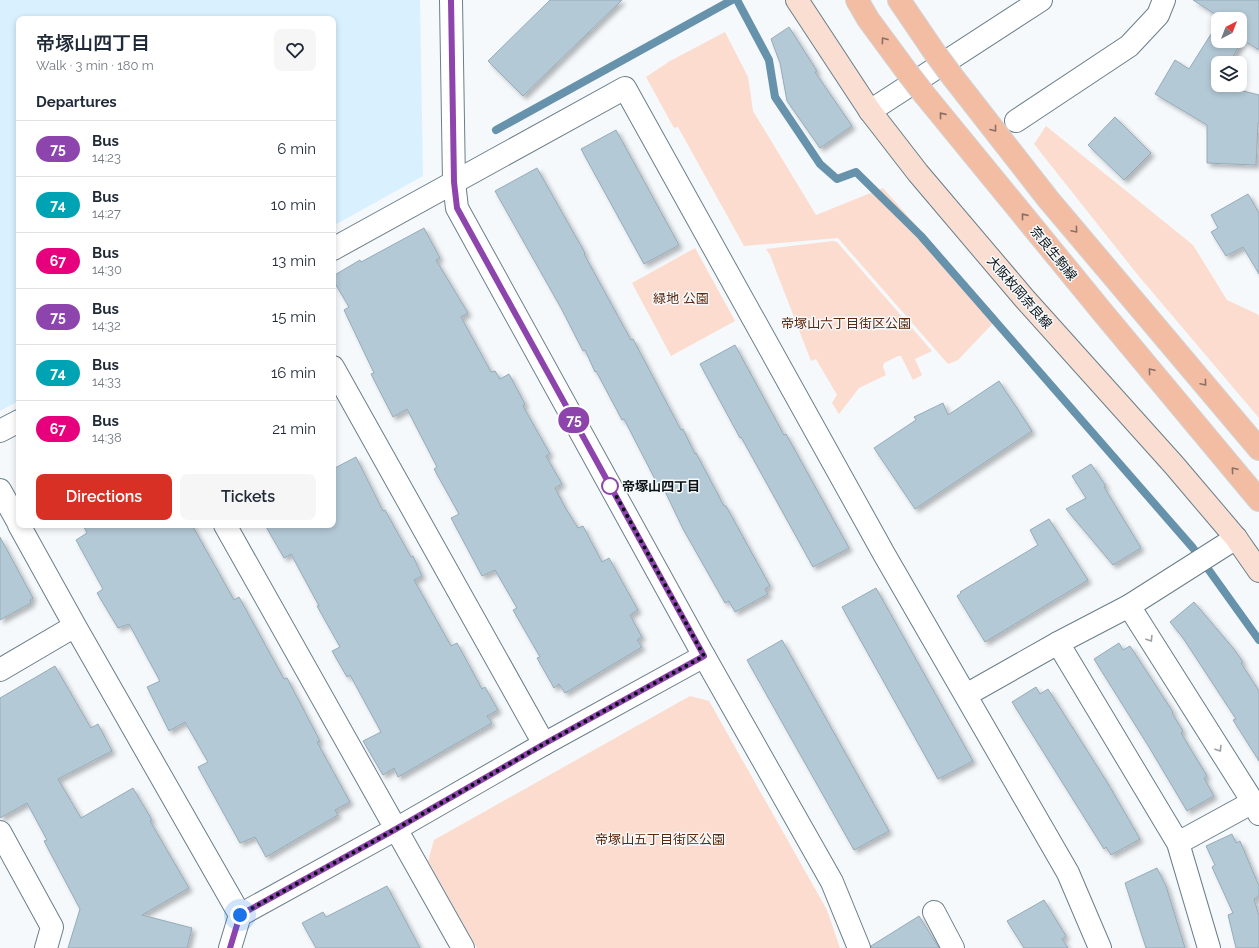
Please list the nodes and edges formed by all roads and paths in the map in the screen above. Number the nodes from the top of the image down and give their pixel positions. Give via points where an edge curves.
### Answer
1 (451, 0) edge
2 (797, 0) edge
3 (857, 0) edge
4 (899, 0) edge
5 (1041, 0) edge
6 (1164, 0) edge
7 (870, 111) junction
8 (1016, 121) dead end
9 (454, 182) junction
10 (336, 247) edge
11 (336, 372) edge
12 (16, 423) edge
13 (0, 432) edge
14 (1259, 449) edge
15 (0, 490) edge
16 (1259, 500) edge
17 (16, 519) edge
18 (21, 528) edge
19 (227, 528) edge
20 (1236, 538) junction
21 (1259, 571) edge
22 (1129, 606) junction
23 (75, 626) junction
24 (1058, 643) junction
25 (704, 656) junction
26 (0, 670) edge
27 (966, 695) junction
28 (544, 744) junction
29 (1256, 808) edge
30 (396, 829) junction
31 (0, 832) edge
32 (1178, 843) junction
33 (934, 912) dead end
34 (240, 915) junction
35 (46, 948) edge
36 (230, 948) edge
37 (463, 948) edge
38 (859, 948) edge
39 (953, 948) edge
40 (1100, 948) edge
41 (1209, 948) edge

1 - 9 street
2 - 7 main road, 大阪枚岡奈良線
16 -> 3 main road, 奈良生駒線, bridge via 924,94
4 -> 14 main road, bridge via 952,76 1048,199
5 - 7 street
6 - 8 street via 1158,15 1129,46
7 - 20 main road, 大阪枚岡奈良線 via 918,173 1024,298
9 - 10 street
9 - 25 street via 457,208
9 - 27 street via 625,88 881,548
11 - 28 street
12 - 13 street
15 - 17 street
18 - 23 street
19 - 30 street
20 - 21 main road, 大阪枚岡奈良線
20 - 22 street
22 - 24 street
22 -> 29 street
23 - 26 street
23 - 34 street
24 - 27 street
24 - 32 street
25 - 28 street
25 - 38 street via 832,882
27 - 40 street via 1068,873
28 - 30 street
29 - 32 street
30 - 34 street
30 - 37 street
31 - 35 street via 52,927
32 - 41 street
33 - 39 street
34 - 36 street

